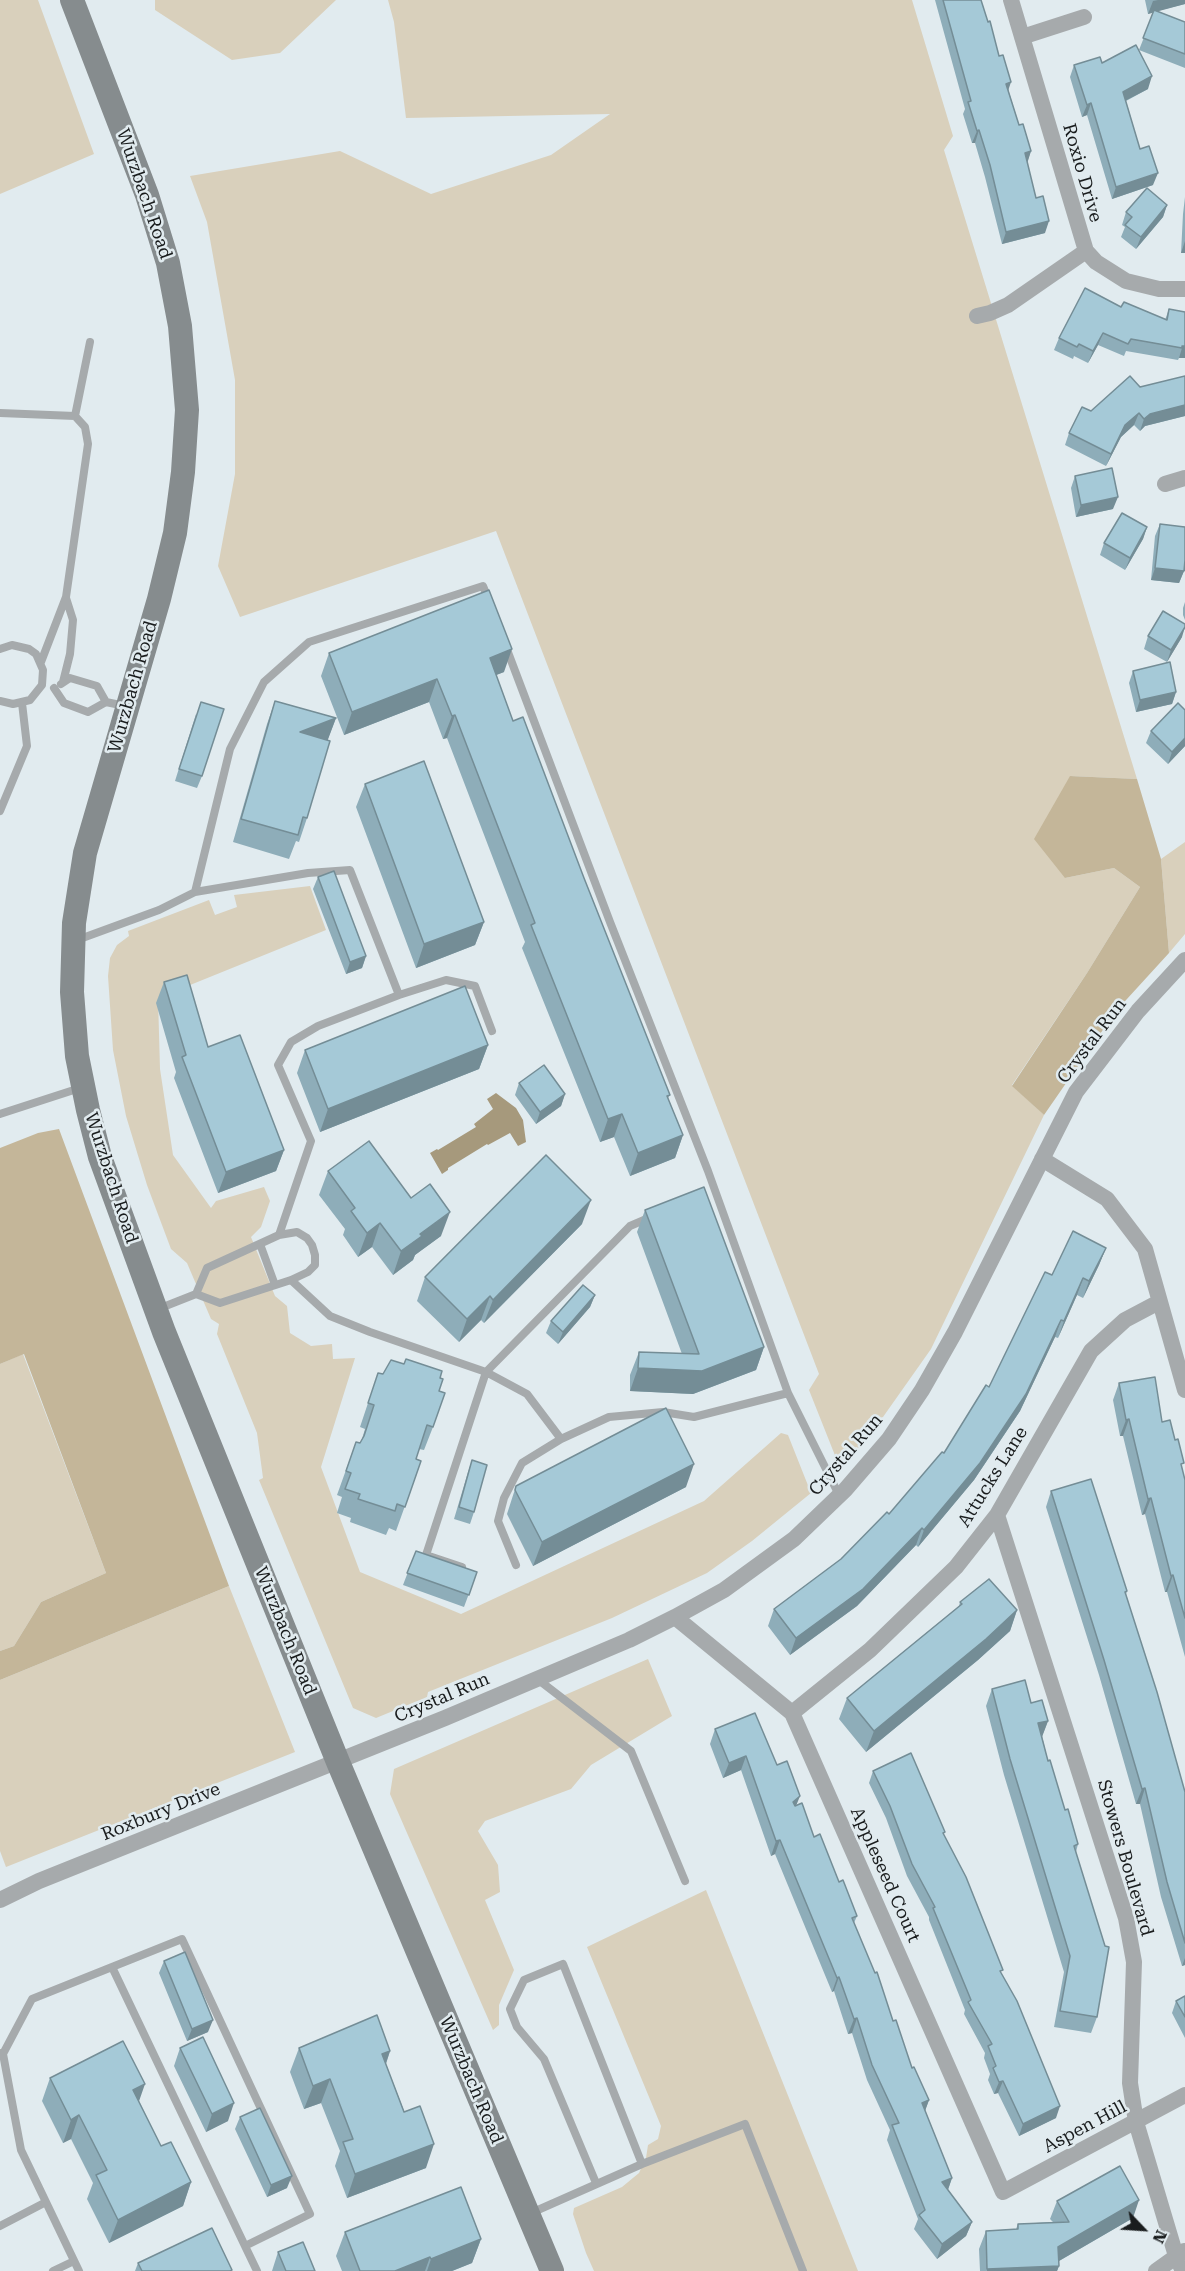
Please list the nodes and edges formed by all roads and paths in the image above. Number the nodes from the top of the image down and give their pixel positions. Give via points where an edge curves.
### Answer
1 (72, 0) edge
2 (1011, 0) edge
3 (1084, 17) dead end
4 (1022, 37) junction
5 (1086, 251) junction
6 (1185, 289) edge
7 (976, 316) dead end
8 (90, 342) dead end
9 (0, 413) edge
10 (75, 416) junction
11 (1185, 478) edge
12 (1165, 483) dead end
13 (66, 597) junction
14 (492, 608) edge
15 (504, 642) edge
16 (0, 649) edge
17 (41, 662) junction
18 (63, 682) junction
19 (42, 685) junction
20 (54, 688) junction
21 (0, 700) edge
22 (22, 703) junction
23 (117, 704) junction
24 (0, 811) edge
25 (195, 892) junction
26 (74, 941) junction
27 (1185, 960) edge
28 (399, 995) junction
29 (492, 1031) dead end
30 (83, 1087) junction
31 (0, 1114) edge
32 (1042, 1159) junction
33 (714, 1189) junction
34 (704, 1194) edge
35 (662, 1212) edge
36 (279, 1235) junction
37 (260, 1244) junction
38 (291, 1280) junction
39 (275, 1285) junction
40 (196, 1293) junction
41 (1159, 1302) junction
42 (156, 1311) junction
43 (486, 1372) junction
44 (1185, 1390) edge
45 (788, 1394) junction
46 (561, 1439) junction
47 (839, 1495) junction
48 (997, 1515) junction
49 (516, 1565) dead end
50 (462, 1567) edge
51 (675, 1617) junction
52 (536, 1678) junction
53 (792, 1713) junction
54 (338, 1762) junction
55 (685, 1881) dead end
56 (0, 1900) edge
57 (112, 1967) junction
58 (2, 2054) edge
59 (1185, 2096) edge
60 (1136, 2122) junction
61 (642, 2164) junction
62 (596, 2183) junction
63 (1003, 2192) joint
64 (46, 2202) junction
65 (528, 2214) junction
66 (0, 2226) edge
67 (245, 2246) junction
68 (1181, 2259) edge
69 (74, 2261) junction
70 (53, 2271) edge
71 (79, 2271) edge
72 (257, 2271) edge
73 (552, 2271) edge
74 (803, 2271) edge
75 (1156, 2271) edge

1 - 23 main road, Wurzbach Road via 147,195 168,263 180,326 187,410 175,533 159,599
2 - 4 street, Roxio Drive
3 - 4 street
4 - 5 street, Roxio Drive
5 - 6 street, Roxio Drive via 1095,262 1126,281 1159,289
5 - 7 street via 1008,305
8 - 10 lane
9 - 10 lane
10 - 13 lane via 85,427 88,444
11 - 12 street
13 - 17 lane
13 - 18 lane via 73,620
14 - 25 lane via 483,586 309,642 264,682 230,749
15 - 33 lane
16 - 17 lane via 21,645
17 - 19 lane
18 - 20 lane
18 - 23 lane via 70,678 97,686
19 - 20 lane
19 - 22 lane
20 - 23 lane via 64,704 88,712
21 - 22 lane
22 - 24 lane via 27,746
23 - 26 main road, Wurzbach Road via 85,853
25 - 26 lane via 159,910
25 - 28 lane via 350,870
26 - 30 main road, Wurzbach Road via 72,992
27 - 32 street, Crystal Run via 1138,1011 1076,1092
28 - 29 lane via 446,980 475,986
28 - 36 lane via 318,1026 291,1042 278,1065 311,1141
30 - 31 lane
30 - 42 main road, Wurzbach Road via 100,1157
32 - 41 street via 1107,1199 1145,1249
32 - 47 street, Crystal Run via 922,1390 889,1439
33 - 34 lane
33 - 45 lane
35 - 43 lane via 630,1226
36 - 37 lane
36 - 38 lane via 297,1232 307,1238 315,1255 315,1265
37 - 39 lane
37 - 40 lane via 207,1268
38 - 39 lane
38 - 43 lane via 330,1316
39 - 40 lane via 220,1303
40 - 42 lane
41 - 44 street
41 - 48 street, Attucks Lane via 1125,1320 1091,1351
42 - 54 main road, Wurzbach Road
43 - 46 lane via 527,1394
43 - 50 lane via 426,1555
45 - 46 lane via 694,1417 663,1412 609,1417
45 - 47 lane
46 - 49 lane via 522,1463 504,1498 498,1521
47 - 51 street, Crystal Run via 794,1539 724,1590
48 - 53 street, Attucks Lane via 956,1567 879,1641
48 - 60 street, Stowers Boulevard via 1126,1918 1134,1962 1130,2084
51 - 52 street, Crystal Run
51 - 53 street, Appleseed Court
52 - 54 street, Crystal Run
52 - 55 lane via 630,1751
53 - 63 street, Appleseed Court
54 - 56 street, Roxbury Drive
54 - 65 main road, Wurzbach Road
57 - 58 lane via 32,1999
57 - 67 lane
57 - 67 lane via 182,1939 310,2214
58 - 64 lane via 21,2150
59 - 60 street, Aspen Hill
60 - 63 street, Aspen Hill
60 - 68 street, Stowers Boulevard
61 - 62 lane
61 - 62 lane via 563,1964 524,1980 510,2009 517,2027 544,2059
61 - 74 lane via 745,2124
62 - 65 lane
64 - 66 lane
64 - 69 lane
65 - 73 main road, Wurzbach Road
67 - 72 lane
68 - 75 street
69 - 70 lane
69 - 71 lane

